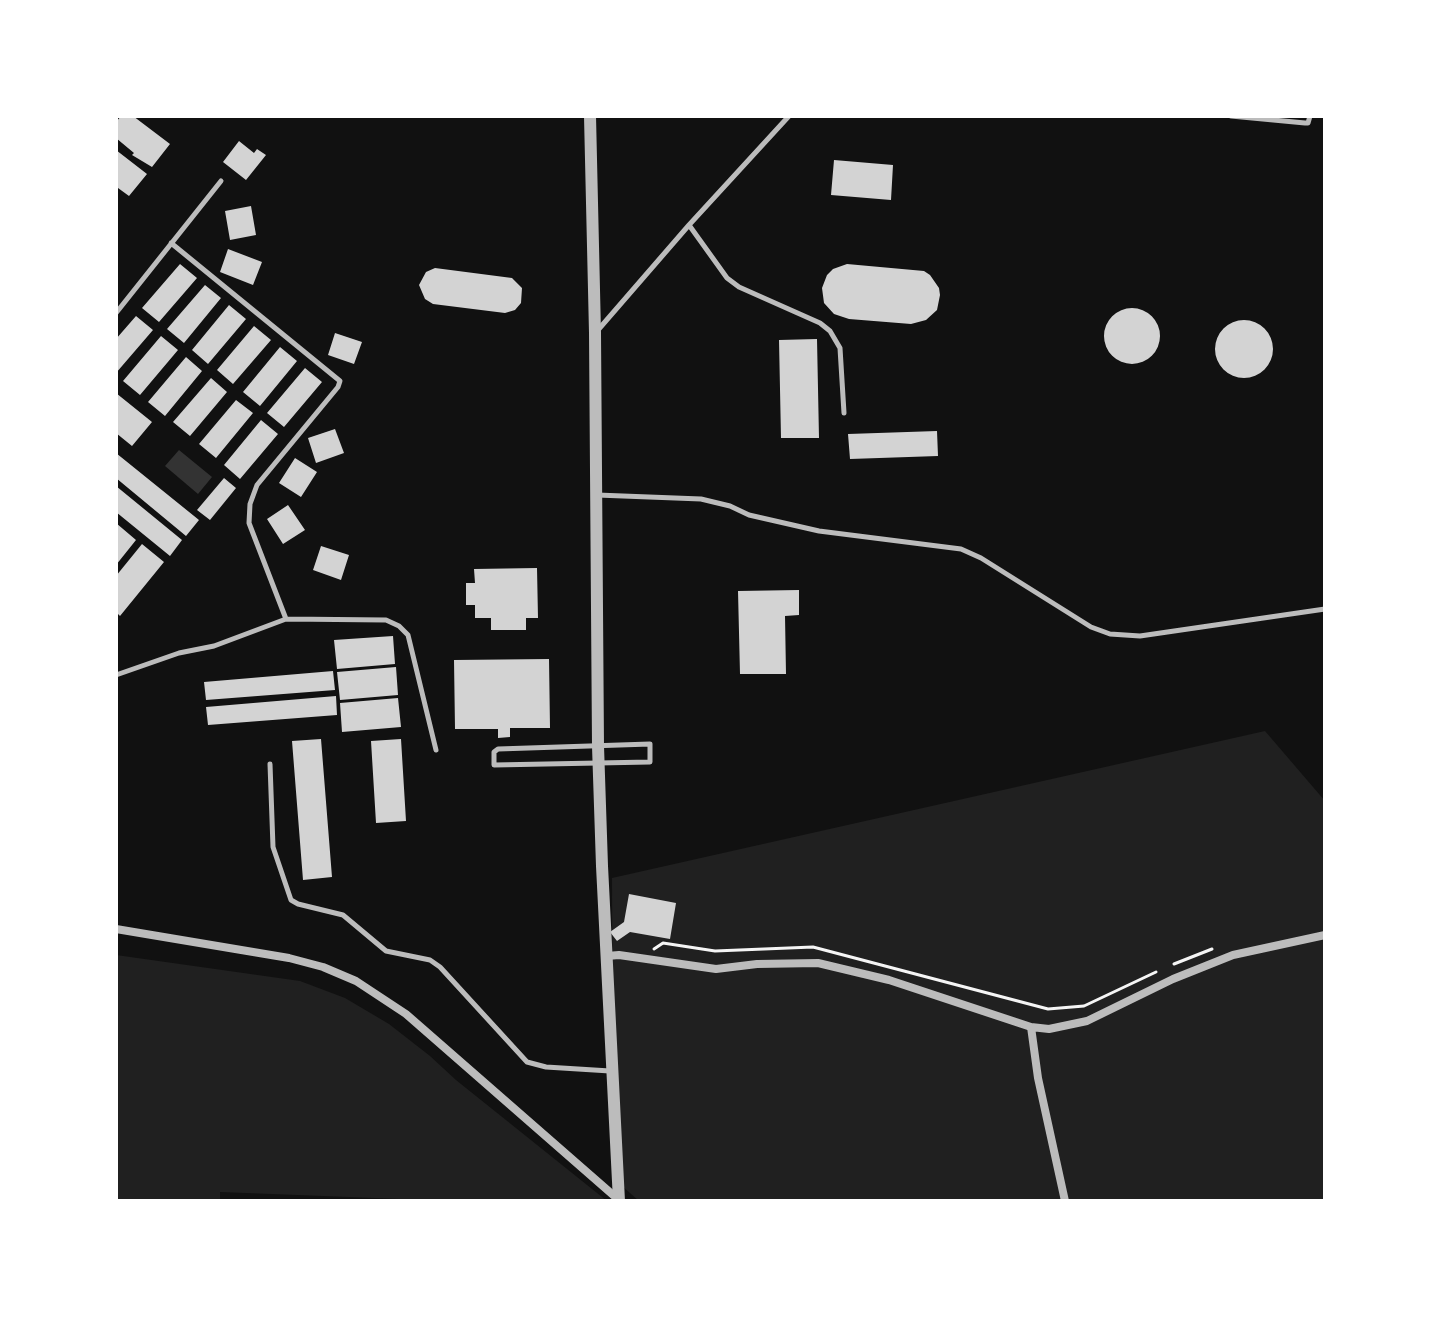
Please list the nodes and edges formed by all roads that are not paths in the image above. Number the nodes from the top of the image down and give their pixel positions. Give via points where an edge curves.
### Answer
1 (590, 116) edge
2 (789, 116) edge
3 (1231, 116) edge
4 (1310, 116) edge
5 (221, 181) dead end
6 (689, 225) junction
7 (171, 243) junction
8 (116, 313) edge
9 (595, 333) junction
10 (844, 413) dead end
11 (596, 495) junction
12 (1325, 609) edge
13 (286, 619) junction
14 (116, 675) edge
15 (598, 746) junction
16 (537, 748) junction
17 (436, 750) dead end
18 (599, 762) junction
19 (537, 763) junction
20 (270, 764) dead end
21 (116, 929) edge
22 (1325, 935) edge
23 (607, 956) junction
24 (1031, 1027) junction
25 (613, 1071) junction
26 (619, 1201) edge
27 (1065, 1201) edge

1 - 9 street
2 - 6 lane
3 - 4 lane via 1305,123
5 - 7 lane
6 - 9 lane
6 - 10 lane via 727,278 830,331 840,348
7 - 8 lane
7 - 13 lane via 340,381 257,485 250,504 249,523
9 - 11 street
11 - 12 lane via 701,499 819,531 961,549 1110,634 1140,636
11 - 15 street
13 - 14 lane
13 - 17 lane via 373,619 399,626 408,635
15 - 16 lane
15 - 18 street
15 - 18 lane via 650,744 650,762
16 - 19 lane
16 - 19 lane via 498,749 494,765
18 - 19 lane
18 - 23 street
20 - 25 lane via 273,847 291,900 343,915 386,951 430,960 527,1062
21 - 26 street via 289,958 356,981 428,1032
22 - 24 street via 1233,955 1074,1025
23 - 24 street via 716,969 827,965
23 - 25 street
24 - 27 street
25 - 26 street

